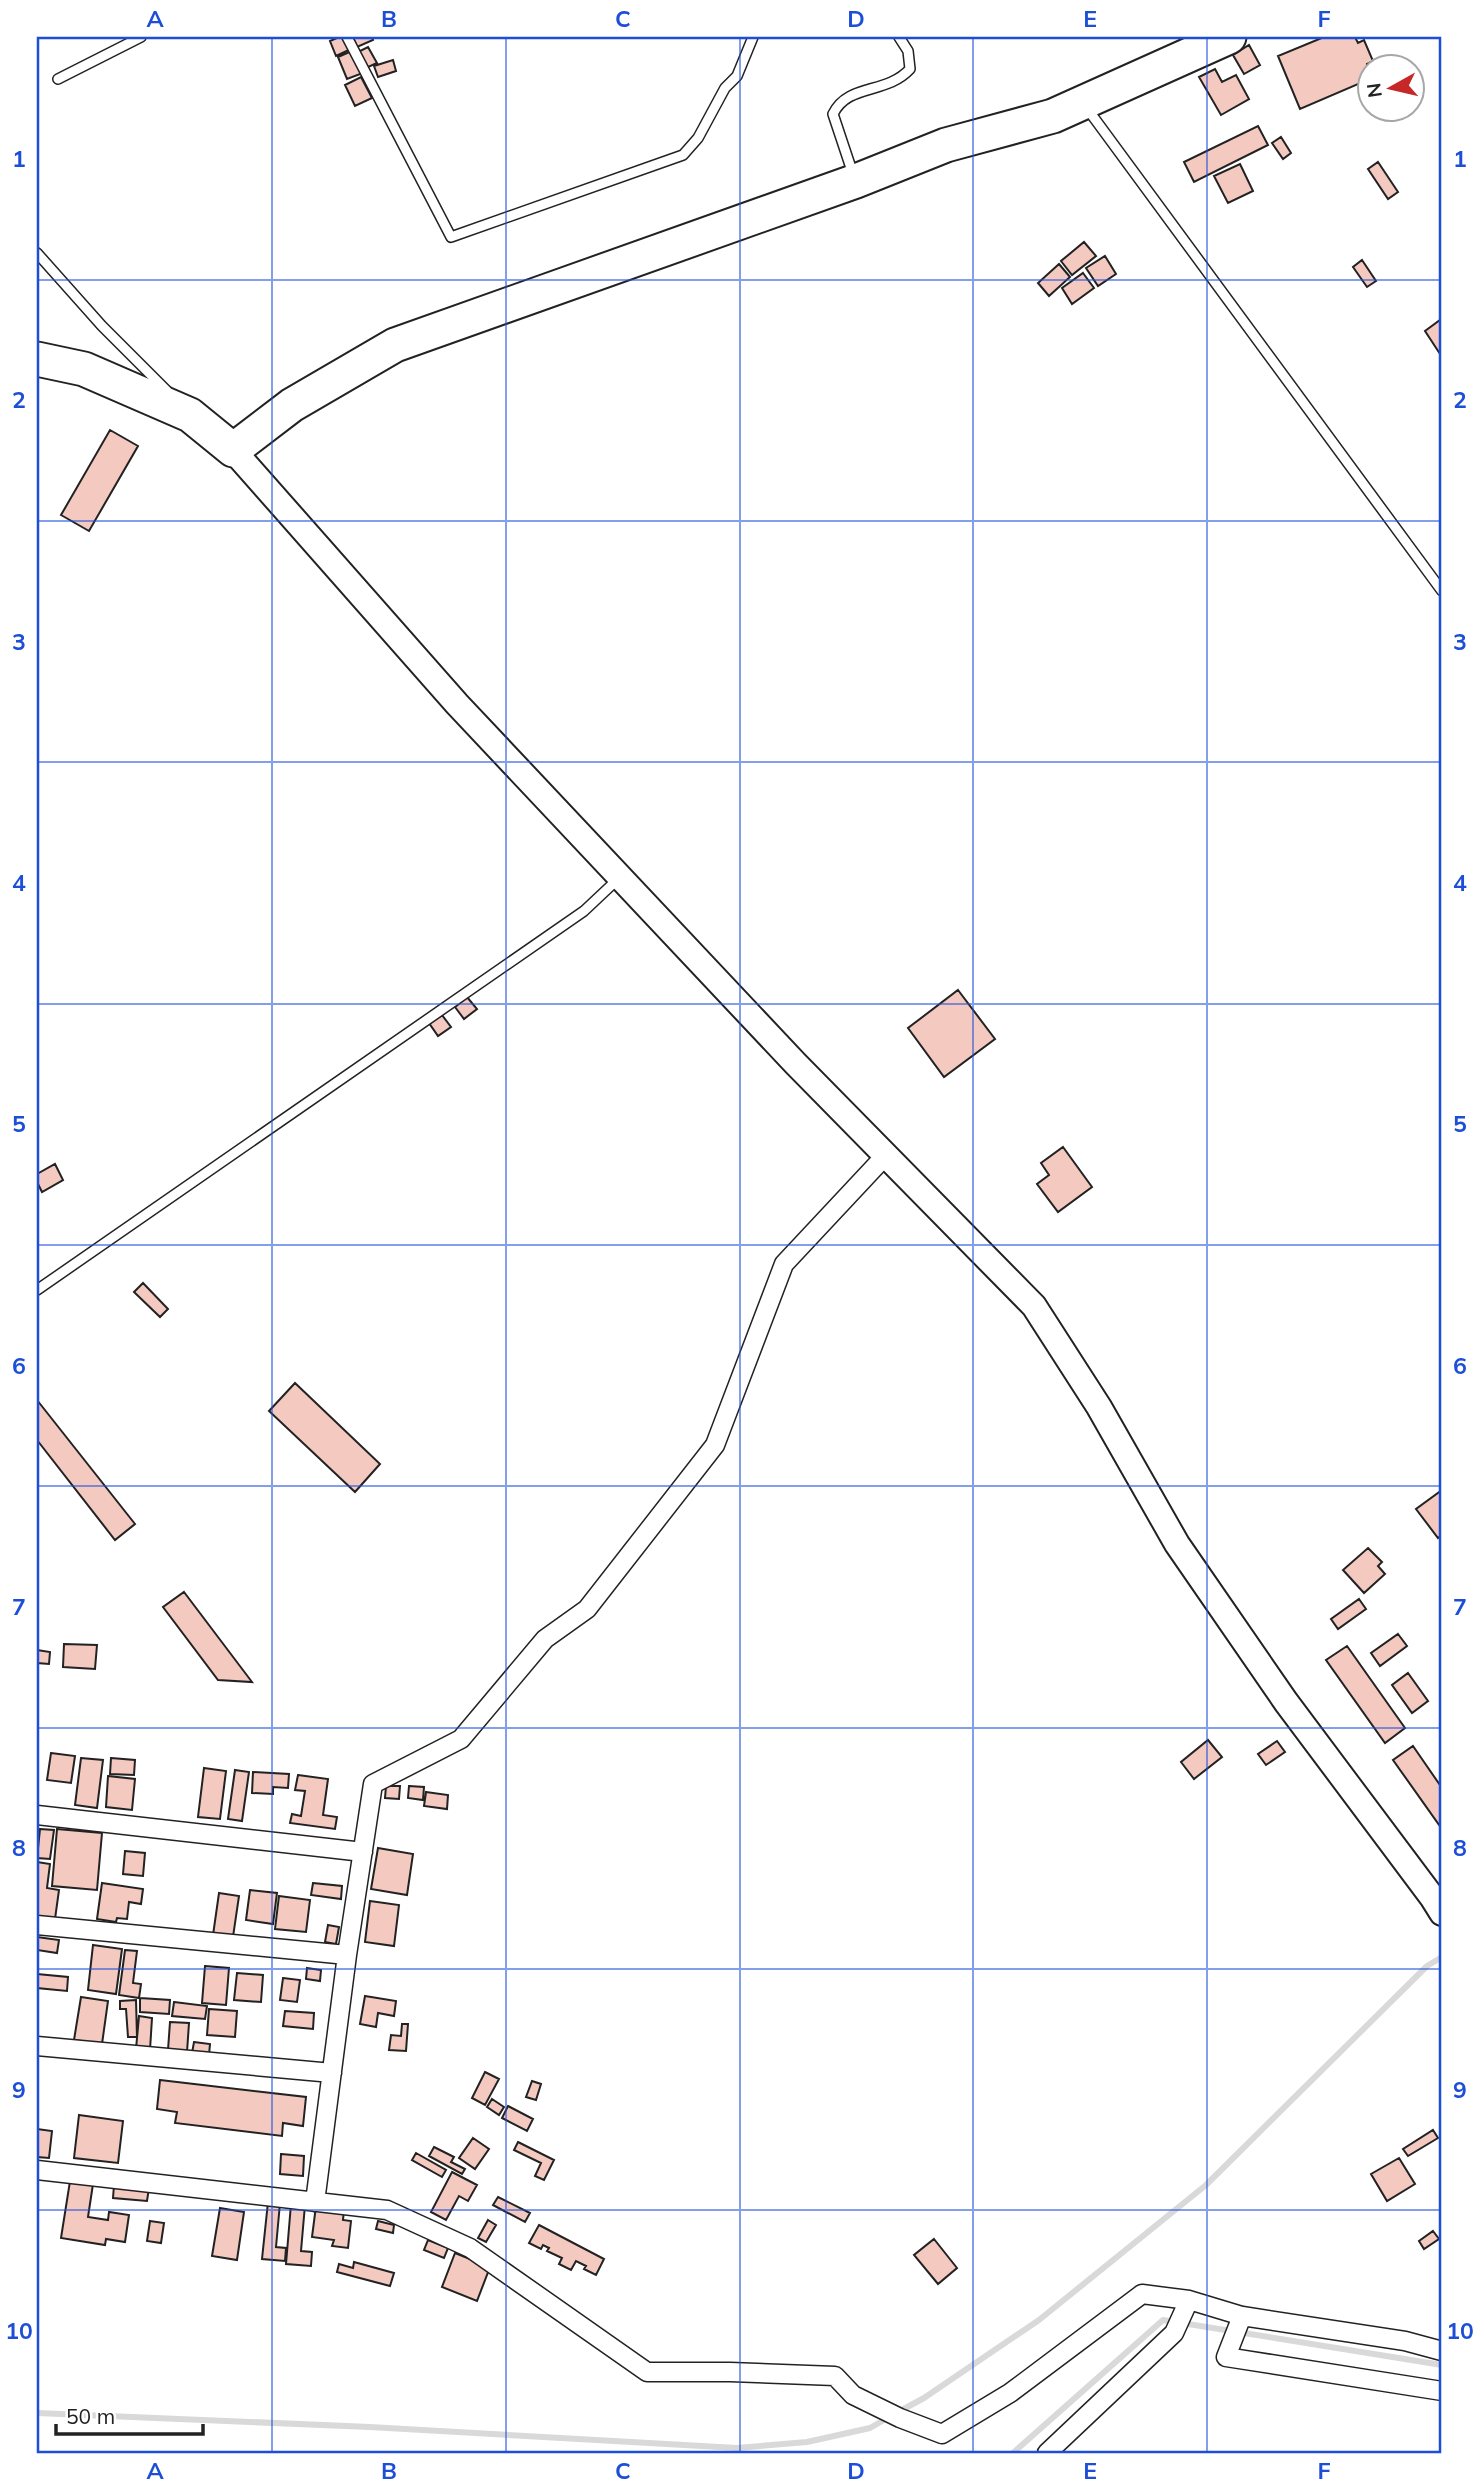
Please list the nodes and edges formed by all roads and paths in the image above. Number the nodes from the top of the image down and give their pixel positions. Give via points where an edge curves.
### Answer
1 (141, 37) edge
2 (347, 37) edge
3 (753, 37) edge
4 (899, 37) edge
5 (1229, 37) edge
6 (58, 79) dead end
7 (1083, 102) junction
8 (856, 181) junction
9 (37, 254) edge
10 (37, 359) edge
11 (190, 415) junction
12 (233, 450) junction
13 (1442, 591) edge
14 (621, 877) junction
15 (886, 1155) junction
16 (37, 1290) edge
17 (37, 1815) edge
18 (363, 1852) junction
19 (1439, 1902) edge
20 (37, 1925) edge
21 (348, 1955) junction
22 (37, 2046) edge
23 (332, 2073) junction
24 (37, 2170) edge
25 (315, 2202) junction
26 (1189, 2300) junction
27 (1242, 2316) junction
28 (1442, 2351) edge
29 (1442, 2391) edge
30 (1047, 2453) edge

1 - 6 lane
2 - 3 lane via 451,237 682,155 737,76
4 - 8 lane via 908,51 910,69 890,85 854,94 833,114
5 - 7 highway
7 - 8 highway via 1054,116 946,145
7 - 13 lane
8 - 12 highway via 395,345 292,405
9 - 11 lane
10 - 11 highway via 84,369
11 - 12 highway
12 - 14 main road via 457,704
14 - 15 main road
14 - 16 lane via 584,911
15 - 18 street via 785,1264 715,1444 587,1609 545,1639 461,1739 373,1784
15 - 19 main road via 1034,1306 1100,1407 1177,1544 1286,1702
17 - 18 street
18 - 21 street
20 - 21 street
21 - 23 street
22 - 23 street
23 - 25 street
24 - 25 street
25 - 26 street via 387,2210 470,2248 647,2372 835,2376 853,2395 942,2434 1010,2393 1142,2294
26 - 27 street
26 - 30 street via 1174,2333
27 - 28 street
27 - 29 street via 1226,2357

